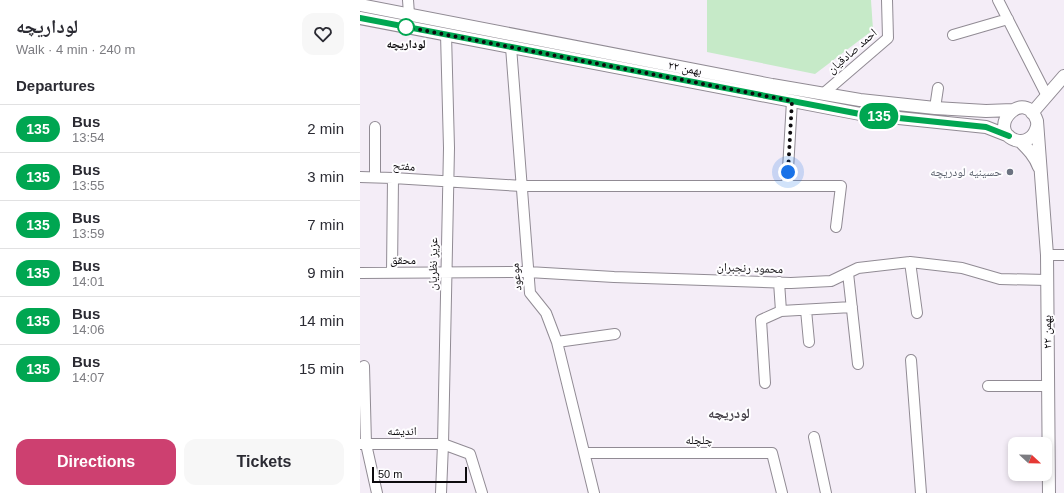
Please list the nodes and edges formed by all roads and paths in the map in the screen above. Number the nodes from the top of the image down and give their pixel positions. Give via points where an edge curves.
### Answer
1 (408, 0) edge
2 (887, 0) edge
3 (998, 0) edge
4 (360, 5) edge
5 (408, 14) junction
6 (360, 18) edge
7 (1008, 20) junction
8 (446, 34) junction
9 (953, 35) dead end
10 (511, 47) junction
11 (1064, 76) edge
12 (938, 88) dead end
13 (824, 93) junction
14 (1047, 96) junction
15 (792, 101) junction
16 (935, 108) junction
17 (1013, 110) junction
18 (1032, 113) junction
19 (1037, 126) junction
20 (375, 127) dead end
21 (1014, 139) junction
22 (1042, 171) junction
23 (360, 177) edge
24 (375, 177) junction
25 (393, 178) junction
26 (447, 182) junction
27 (522, 186) junction
28 (787, 186) junction
29 (836, 227) dead end
30 (1047, 255) junction
31 (1064, 255) edge
32 (910, 262) junction
33 (528, 272) junction
34 (360, 273) edge
35 (392, 273) junction
36 (446, 273) junction
37 (848, 273) junction
38 (1047, 280) junction
39 (779, 282) junction
40 (852, 307) junction
41 (806, 310) junction
42 (781, 311) junction
43 (917, 312) dead end
44 (615, 334) dead end
45 (557, 342) junction
46 (809, 342) dead end
47 (911, 360) dead end
48 (858, 364) dead end
49 (364, 366) dead end
50 (765, 383) dead end
51 (988, 386) dead end
52 (1047, 386) junction
53 (814, 438) dead end
54 (363, 444) edge
55 (443, 444) junction
56 (584, 453) junction
57 (377, 493) edge
58 (440, 493) edge
59 (482, 493) edge
60 (594, 493) edge
61 (782, 493) edge
62 (826, 493) edge
63 (921, 493) edge
64 (1049, 493) edge

1 - 5 street
2 - 13 street, احمد صادقیان via 888,38
3 - 7 street
4 - 5 street, ۲۲ بهمن
5 - 13 street, ۲۲ بهمن
6 - 8 street, ۲۲ بهمن
7 - 9 street
7 - 14 street
8 - 10 street, ۲۲ بهمن
8 - 26 street, عزیز نظریان via 449,148
10 - 15 street, ۲۲ بهمن
10 - 27 street, موعود
11 - 14 street
12 - 16 street
13 - 16 street, ۲۲ بهمن via 860,100
14 - 18 street
15 - 21 street, ۲۲ بهمن via 860,114 986,127
15 - 28 street
16 - 17 street, ۲۲ بهمن
17 - 18 street via 1023,108
17 - 21 street via 1004,122 1006,132
18 - 19 street
19 - 21 street via 1033,135 1025,141
19 - 22 street, ۲۲ بهمن
20 - 24 street
21 - 22 street via 1028,148
22 - 30 street, ۲۲ بهمن
23 - 24 street, مفتح
24 - 25 street, مفتح
25 - 26 street, مفتح
25 - 35 street
26 - 27 street, مفتح
26 - 36 street, عزیز نظریان
27 - 28 street, مفتح
27 - 33 street, موعود
28 - 29 street, مفتح via 841,186
30 - 31 street
30 - 38 street, ۲۲ بهمن
32 - 37 street, محمود رنجبران via 858,268
32 - 38 street, محمود رنجبران via 962,268 1000,279
32 - 43 street
33 - 36 street, محمود رنجبران
33 - 39 street, محمود رنجبران
33 - 45 street, موعود via 530,293 546,313
34 - 35 street, محقق
35 - 36 street, محقق
36 - 55 street, عزیز نظریان
37 - 39 street, محمود رنجبران via 831,281
37 - 40 street
38 - 52 street, ۲۲ بهمن
39 - 42 street
40 - 41 street
40 - 48 street
41 - 42 street
41 - 46 street
42 - 50 street via 761,320
44 - 45 street
45 - 56 street, موعود
47 - 63 street
49 - 54 street
51 - 52 street
52 - 64 street, ۲۲ بهمن
53 - 62 street
54 - 55 street, اندیشه
54 - 57 street
55 - 58 street, عزیز نظریان
55 - 59 street via 470,454
56 - 60 street, موعود
56 - 61 street, چلچله via 772,452

